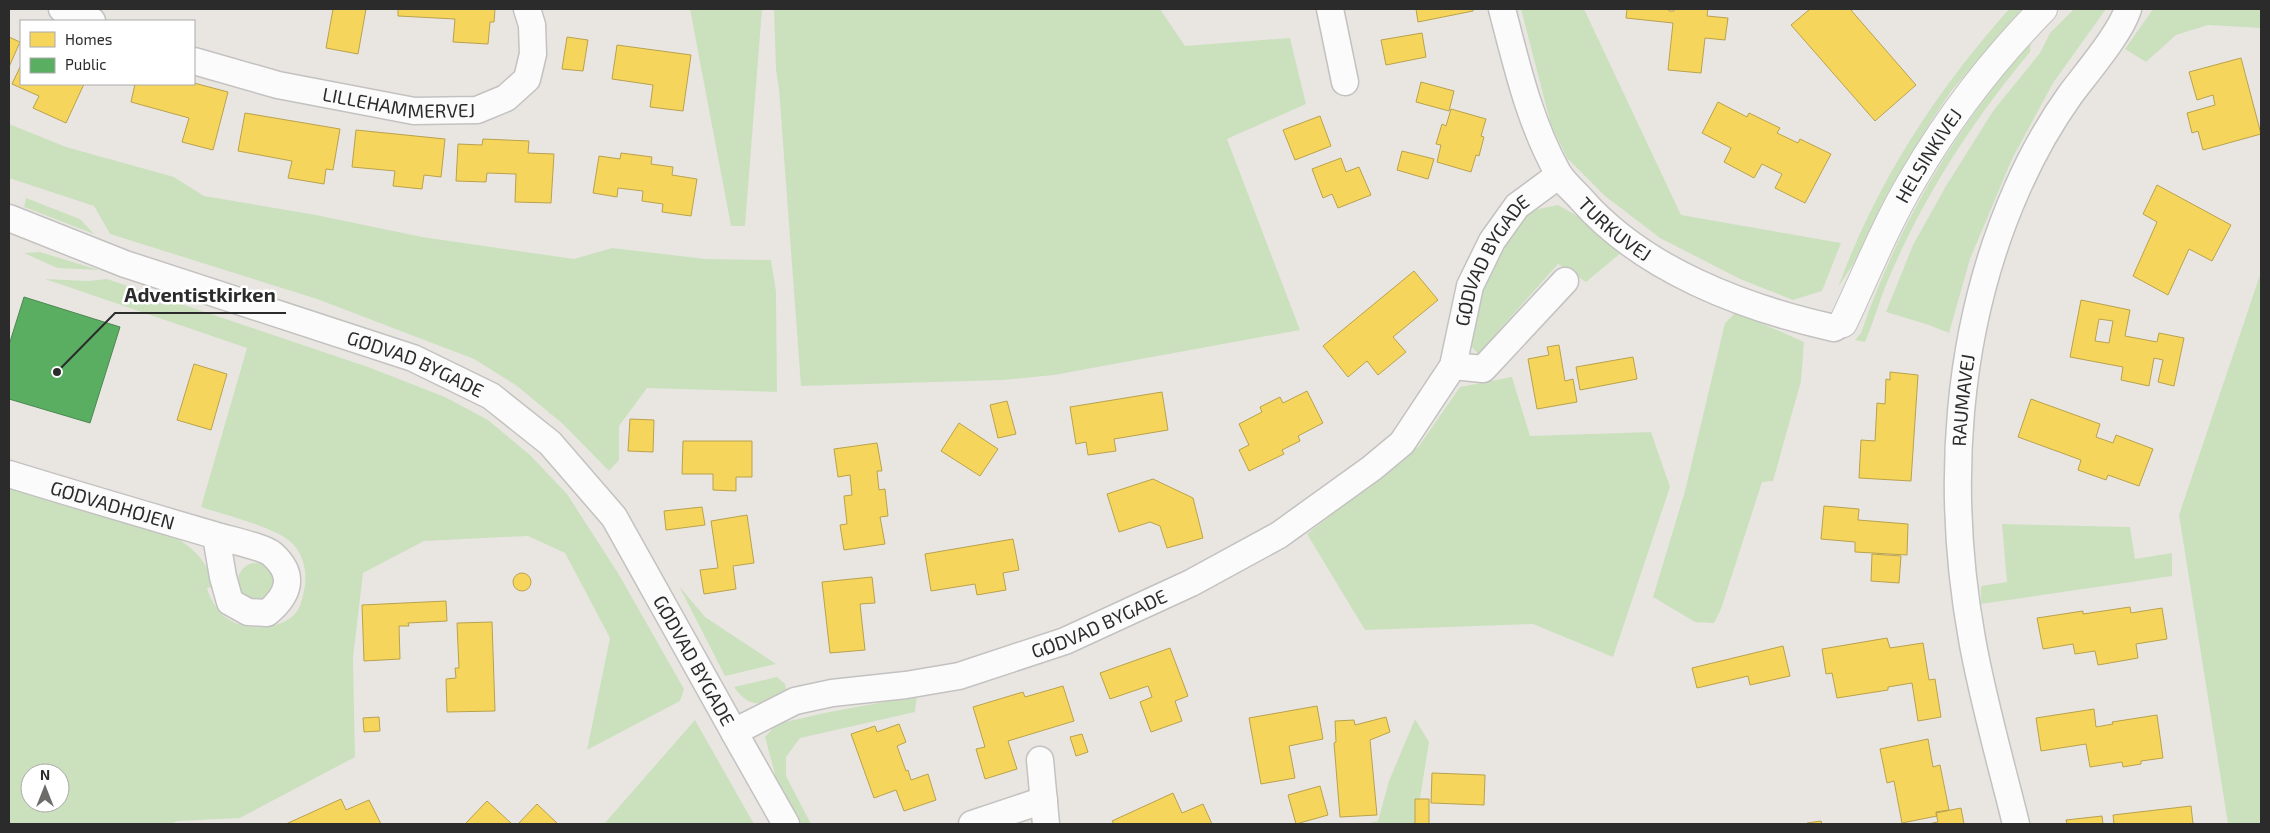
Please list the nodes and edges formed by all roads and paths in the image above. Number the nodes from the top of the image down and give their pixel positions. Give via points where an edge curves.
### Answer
1 (62, 9) edge
2 (527, 9) edge
3 (1330, 9) edge
4 (1502, 9) edge
5 (2043, 9) edge
6 (2128, 9) edge
7 (90, 20) edge
8 (195, 61) edge
9 (1345, 82) dead end
10 (1559, 175) junction
11 (10, 221) edge
12 (1565, 281) dead end
13 (1843, 323) joint
14 (1453, 366) junction
15 (9, 474) edge
16 (216, 536) dead end
17 (734, 732) junction
18 (1040, 760) dead end
19 (1045, 812) edge
20 (786, 824) edge
21 (972, 824) edge
22 (2016, 824) edge

1 - 7 street
2 - 8 street, LILLEHAMMERVEJ via 532,25 533,54 527,79 506,98 477,110 414,111 278,84
3 - 9 street
4 - 10 street, TURKUVEJ via 1528,107
5 - 13 street, HELSINKIVEJ via 2012,40 1958,107 1913,179
6 - 22 street, RAUMAVEJ via 2068,98 2018,186 1982,286 1969,345 1958,453 1962,576 1972,640
10 - 13 street, TURKUVEJ via 1600,221 1645,254 1719,293 1805,322 1834,328
10 - 14 street, GØDVAD BYGADE via 1517,206 1492,241 1470,286
11 - 17 street, GØDVAD BYGADE via 125,264 413,358 491,396 550,443 614,517
12 - 14 street via 1483,369
14 - 17 street, GØDVAD BYGADE via 1402,443 1372,468 1279,535 1192,583 1065,641 959,676 795,701
15 - 16 street, GØDVADHØJEN
17 - 20 street
18 - 19 street
19 - 21 street

